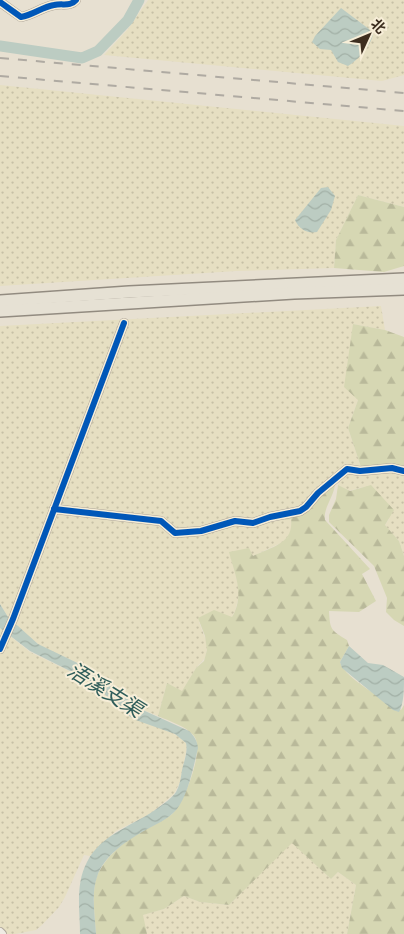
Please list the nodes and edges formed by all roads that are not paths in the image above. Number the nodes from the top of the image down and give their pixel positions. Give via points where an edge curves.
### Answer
1 (76, 0) edge
2 (2, 2) edge
3 (404, 279) edge
4 (404, 289) edge
5 (0, 301) edge
6 (0, 310) edge
7 (124, 323) dead end
8 (404, 471) edge
9 (54, 509) junction
10 (0, 649) edge

1 - 2 street via 70,5 55,5 21,17
3 - 5 main road
4 - 6 main road
7 - 9 street
8 - 9 street via 392,468 347,469 300,511 253,524 235,521 194,532 175,533 161,521
9 - 10 street

